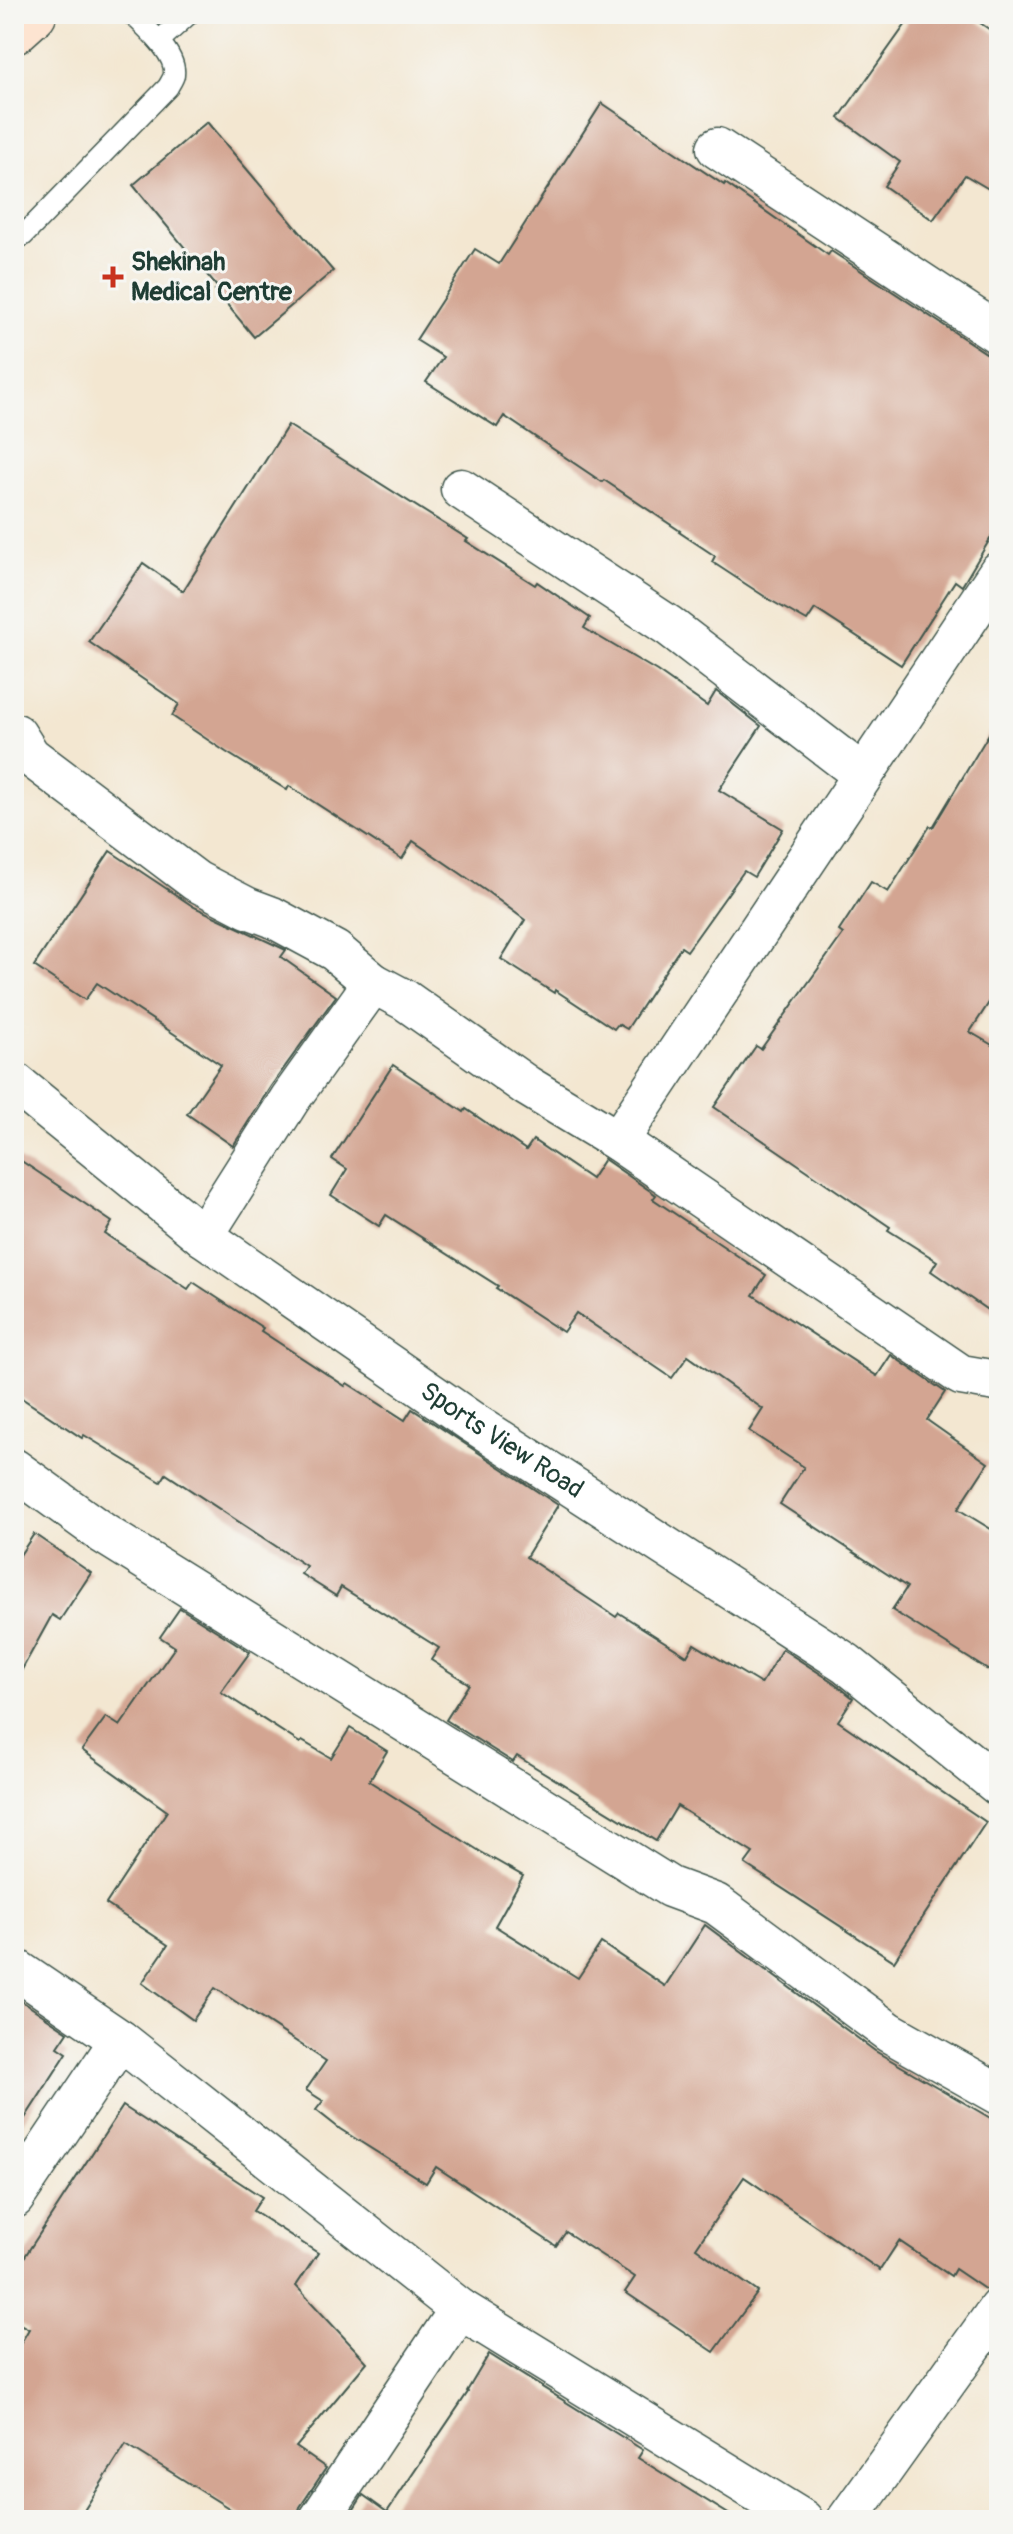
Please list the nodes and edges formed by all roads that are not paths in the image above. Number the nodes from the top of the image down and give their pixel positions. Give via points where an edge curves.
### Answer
1 (34, 14) edge
2 (132, 14) edge
3 (189, 14) edge
4 (14, 32) edge
5 (159, 41) junction
6 (717, 148) dead end
7 (23, 236) dead end
8 (999, 334) edge
9 (461, 489) dead end
10 (999, 572) edge
11 (16, 734) edge
12 (862, 774) junction
13 (373, 983) junction
14 (14, 1082) edge
15 (618, 1141) junction
16 (203, 1236) junction
17 (999, 1378) edge
18 (14, 1469) edge
19 (999, 1786) edge
20 (14, 1968) edge
21 (120, 2040) junction
22 (999, 2094) edge
23 (14, 2198) edge
24 (999, 2308) edge
25 (460, 2309) junction
26 (319, 2520) edge
27 (803, 2520) edge
28 (847, 2520) edge

1 - 4 main road
2 - 5 lane
3 - 5 lane
5 - 7 lane via 173,62 168,87
6 - 8 street
9 - 12 street via 669,626
10 - 12 street
11 - 13 street via 30,756 196,881 335,951
12 - 15 street
13 - 15 street
13 - 16 street via 290,1099
14 - 16 street, Sports View Road
15 - 17 street via 961,1375
16 - 19 street, Sports View Road via 472,1422 846,1663
18 - 22 street via 104,1534 670,1887 716,1904 889,2032
20 - 21 street
21 - 23 street
21 - 25 street
24 - 28 street
25 - 26 street
25 - 27 street

